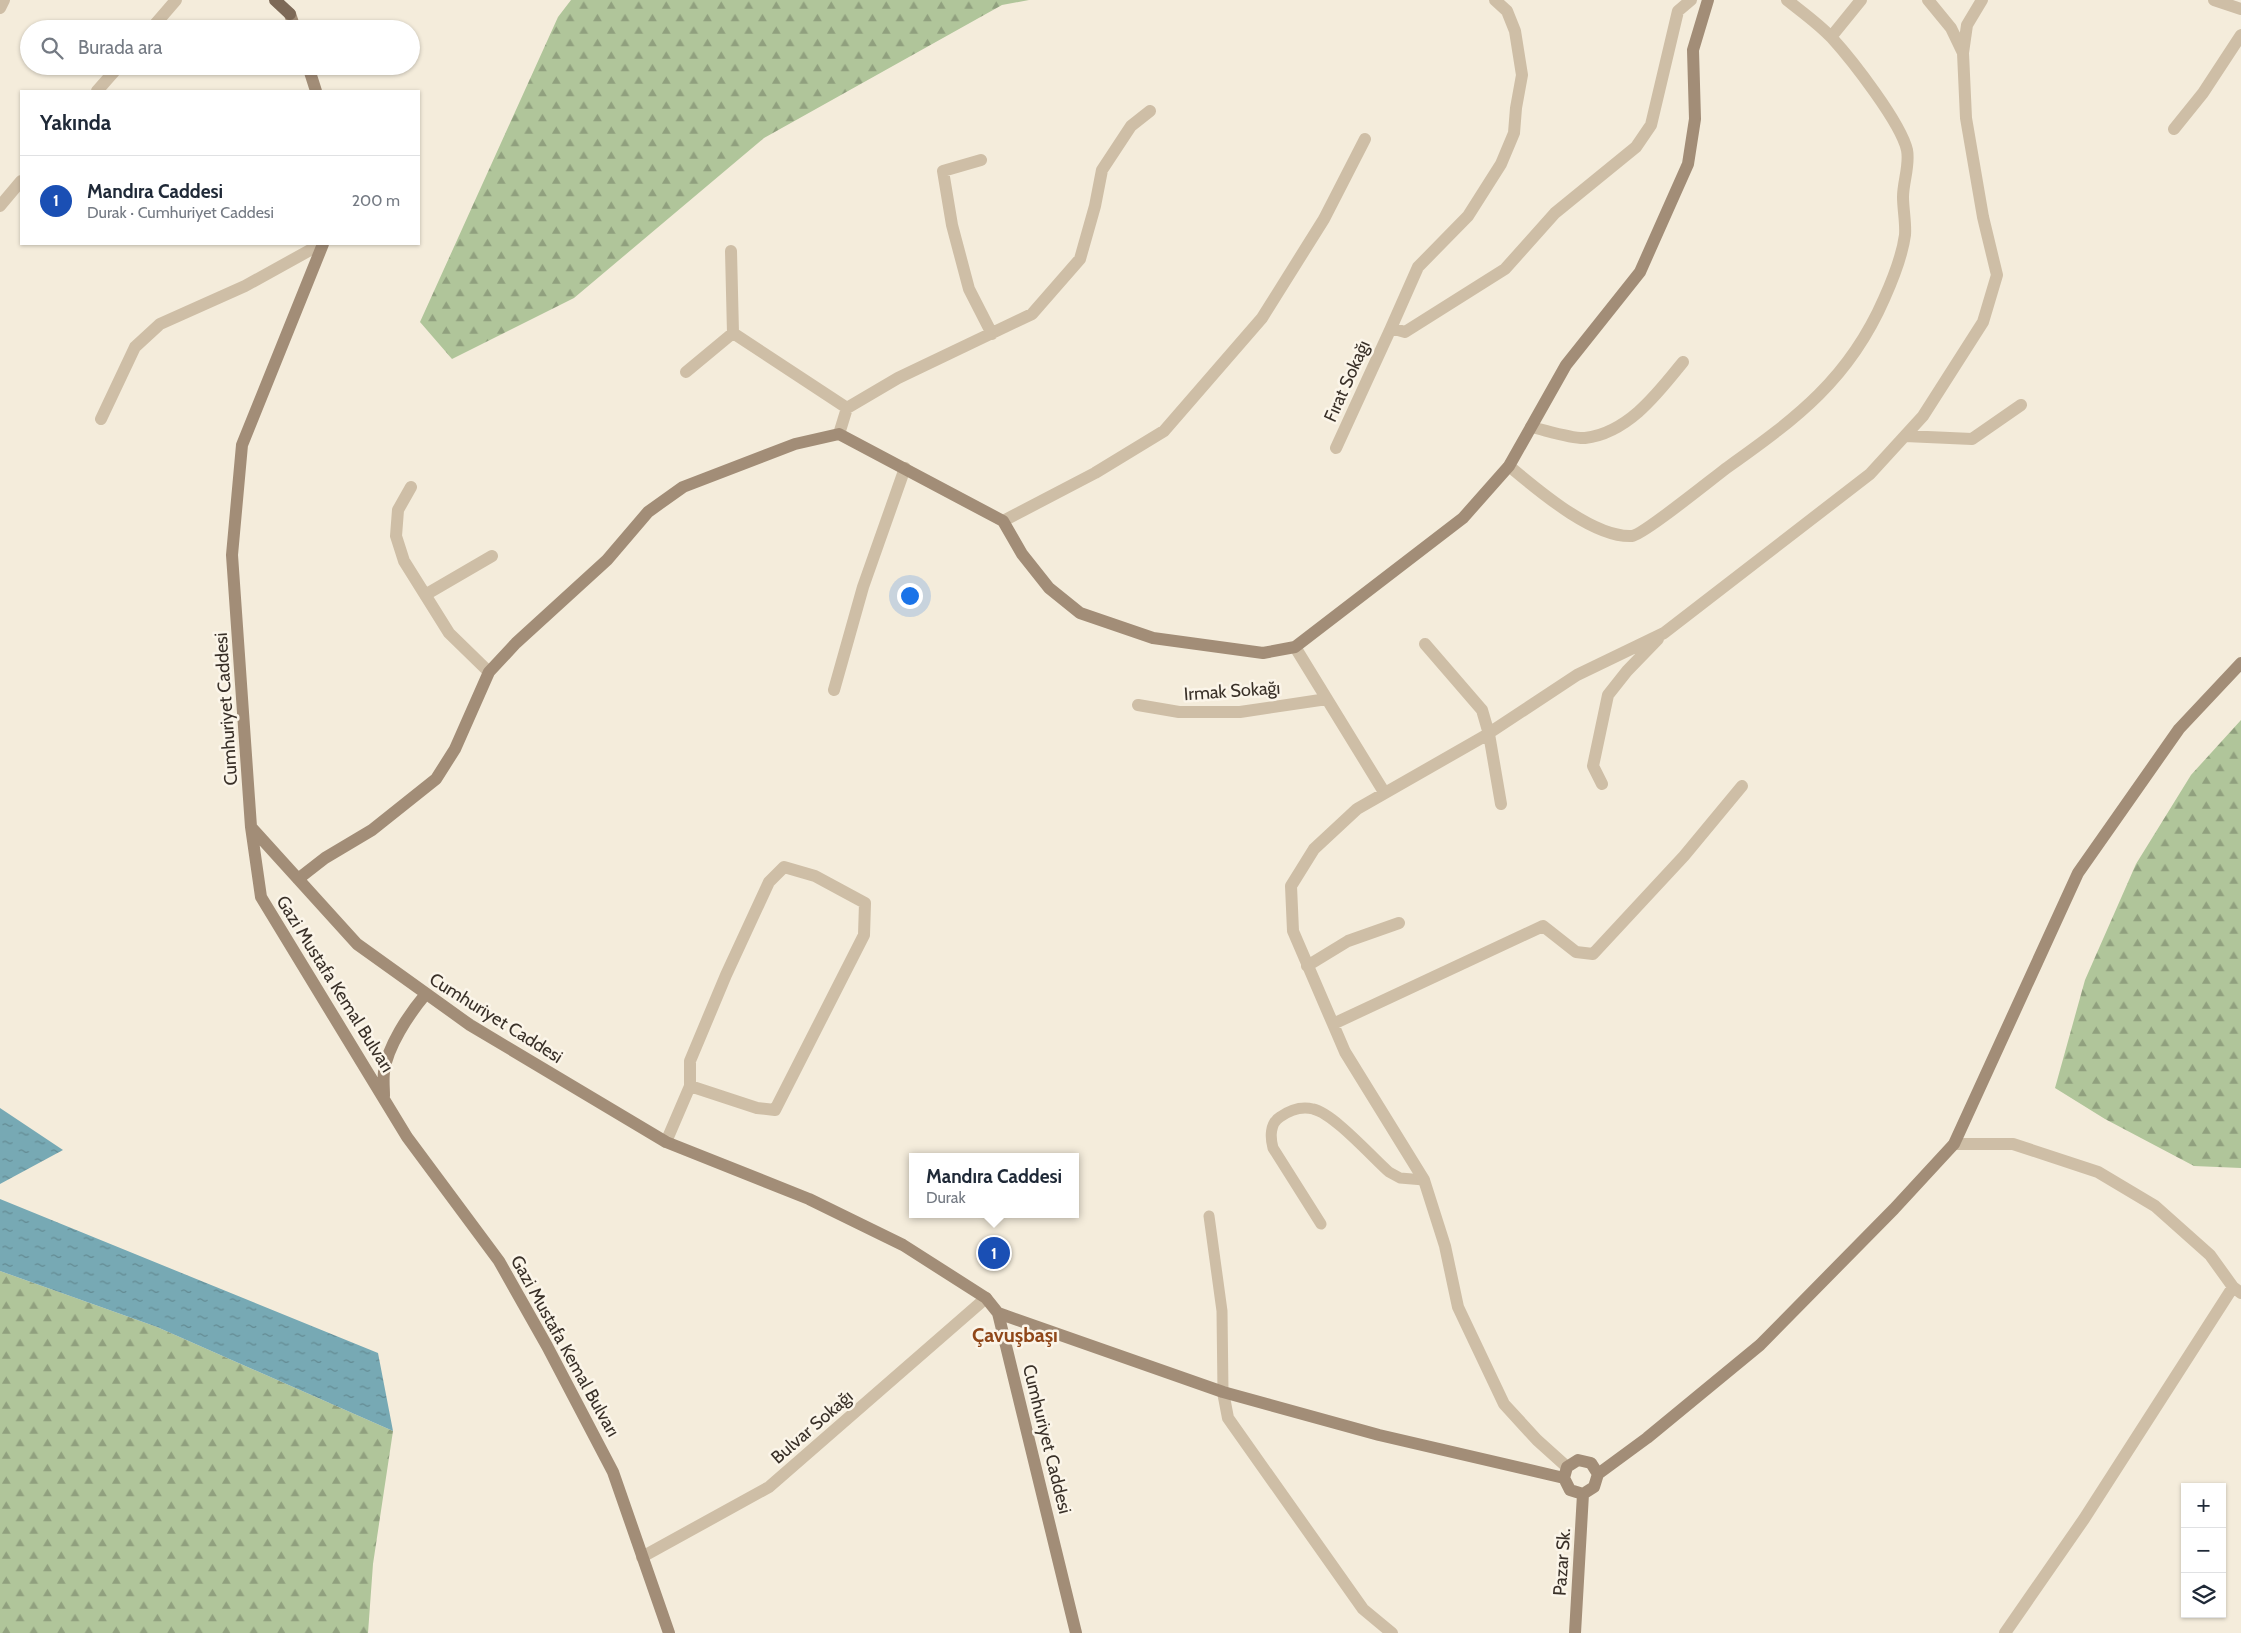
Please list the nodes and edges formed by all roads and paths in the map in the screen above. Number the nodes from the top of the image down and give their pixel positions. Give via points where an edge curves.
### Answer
1 (4, 0) edge
2 (176, 0) edge
3 (275, 0) edge
4 (286, 0) edge
5 (1495, 0) edge
6 (1691, 0) edge
7 (1708, 0) edge
8 (1787, 0) edge
9 (1861, 0) edge
10 (1928, 0) edge
11 (1982, 0) edge
12 (2214, 0) edge
13 (0, 8) edge
14 (2241, 9) edge
15 (290, 14) junction
16 (159, 20) edge
17 (292, 20) edge
18 (2241, 35) edge
19 (1831, 37) junction
20 (1963, 53) junction
21 (111, 75) edge
22 (311, 75) edge
23 (99, 90) edge
24 (316, 90) edge
25 (1150, 111) dead end
26 (2174, 129) dead end
27 (1365, 139) dead end
28 (980, 160) dead end
29 (20, 182) edge
30 (0, 206) edge
31 (320, 245) edge
32 (322, 245) edge
33 (731, 251) dead end
34 (1391, 328) junction
35 (732, 333) junction
36 (992, 334) junction
37 (1683, 362) dead end
38 (686, 372) dead end
39 (2021, 405) dead end
40 (847, 408) junction
41 (101, 419) dead end
42 (1532, 427) junction
43 (839, 434) junction
44 (1905, 436) junction
45 (1336, 448) dead end
46 (1509, 466) junction
47 (905, 468) junction
48 (411, 487) dead end
49 (1003, 521) junction
50 (492, 556) dead end
51 (425, 595) junction
52 (1664, 633) junction
53 (1425, 644) dead end
54 (1296, 647) junction
55 (2241, 663) edge
56 (489, 672) junction
57 (834, 690) dead end
58 (1327, 699) junction
59 (1138, 705) dead end
60 (1489, 734) junction
61 (1602, 784) dead end
62 (1742, 786) dead end
63 (1384, 792) junction
64 (1501, 804) dead end
65 (250, 827) junction
66 (298, 879) junction
67 (1399, 923) dead end
68 (1307, 966) junction
69 (425, 995) junction
70 (1332, 1024) junction
71 (690, 1086) junction
72 (384, 1099) junction
73 (666, 1142) junction
74 (1954, 1144) junction
75 (1424, 1180) junction
76 (1209, 1216) dead end
77 (1320, 1224) dead end
78 (2237, 1290) edge
79 (986, 1298) junction
80 (998, 1313) junction
81 (1223, 1392) junction
82 (1565, 1473) junction
83 (1598, 1474) junction
84 (1583, 1494) junction
85 (642, 1557) junction
86 (669, 1633) edge
87 (1076, 1633) edge
88 (1392, 1633) edge
89 (1575, 1633) edge
90 (2005, 1633) edge

1 - 13 street
2 - 16 street
3 - 15 main road
4 - 15 main road
5 - 34 street, Fırat Sokağı via 1507,11 1515,31 1522,74 1514,134 1501,164 1468,216 1418,267
6 - 34 street via 1678,11 1650,125 1636,147 1555,214 1505,269 1405,332
7 - 42 street via 1693,50 1695,120 1688,164 1640,272 1566,365
8 - 19 street
9 - 19 street
10 - 20 street via 1951,28
11 - 20 street via 1967,25
12 - 14 street
15 - 17 street
18 - 26 street via 2203,93
19 - 46 street via 1859,71 1899,130 1908,152 1903,195 1905,234 1895,275 1854,355 1833,382 1780,430 1634,536 1607,533 1553,502
20 - 44 street via 1966,118 1997,275 1983,322 1923,416
21 - 23 street
22 - 24 street
25 - 36 street via 1131,126 1102,170 1080,259 1032,314
27 - 49 street via 1324,219 1262,318 1164,431 1095,473
28 - 36 street via 943,172 968,290
29 - 30 street
31 - 41 street via 245,286 160,324 135,347
32 - 65 street, Cumhuriyet Caddesi via 242,445 232,555
33 - 35 street
34 - 45 street, Fırat Sokağı
35 - 38 street
35 - 40 street
36 - 40 street via 898,378
37 - 42 street via 1657,394 1617,429 1583,438
39 - 44 street via 1972,439
40 - 43 street
42 - 46 street
43 - 47 street
43 - 56 street via 795,444 683,487 648,512 607,560
44 - 52 street via 1870,474
46 - 54 street via 1462,518
47 - 49 street
47 - 57 street via 862,587
48 - 51 street via 398,510 396,536 404,561
49 - 54 street via 1022,554 1049,588 1080,613 1153,638 1262,653
50 - 51 street
51 - 56 street via 449,633
52 - 60 street via 1578,675
52 - 61 street via 1608,695 1593,766
53 - 60 street via 1482,710
54 - 58 street
55 - 74 street via 2179,729 2078,873
56 - 66 street via 455,749 436,779 372,830 325,858
58 - 59 street, Irmak Sokağı via 1240,712 1179,712
58 - 63 street
60 - 63 street
60 - 64 street
62 - 70 street via 1684,856 1592,954 1576,952 1543,926
63 - 68 street via 1356,809 1314,849 1291,886 1293,930
65 - 66 street, Cumhuriyet Caddesi
65 - 72 street, Gazi Mustafa Kemal Bulvarı via 261,897
66 - 69 street, Cumhuriyet Caddesi via 357,944
67 - 68 street via 1348,941
68 - 70 street
69 - 72 street, Gazi Mustafa Kemal Bulvarı via 409,1014 395,1042 384,1071
69 - 73 street, Cumhuriyet Caddesi
70 - 75 street via 1345,1052
71 - 71 street via 690,1061 769,882 784,867 815,876 865,903 864,935 775,1110 757,1108
71 - 73 street
72 - 85 street, Gazi Mustafa Kemal Bulvarı via 407,1137 499,1261 614,1472
73 - 79 street, Cumhuriyet Caddesi via 809,1199 903,1245
74 - 78 street via 2014,1144 2098,1172 2155,1206 2210,1255
74 - 83 street via 1760,1344 1648,1438
75 - 77 lane via 1406,1179 1389,1172 1326,1114 1311,1108 1295,1109 1278,1118 1271,1141
75 - 82 street via 1445,1246 1458,1307 1504,1404
76 - 81 lane via 1222,1311
78 - 90 street
79 - 80 street, Cumhuriyet Caddesi
79 - 85 street, Bulvar Sokağı via 768,1487
80 - 81 street
80 - 87 street, Cumhuriyet Caddesi
81 - 82 street via 1379,1435
81 - 88 street via 1228,1418 1363,1609
82 - 83 street via 1578,1460 1591,1463
82 - 84 street via 1570,1490
83 - 84 street via 1594,1487
84 - 89 street, Pazar Sk.
85 - 86 street, Gazi Mustafa Kemal Bulvarı

